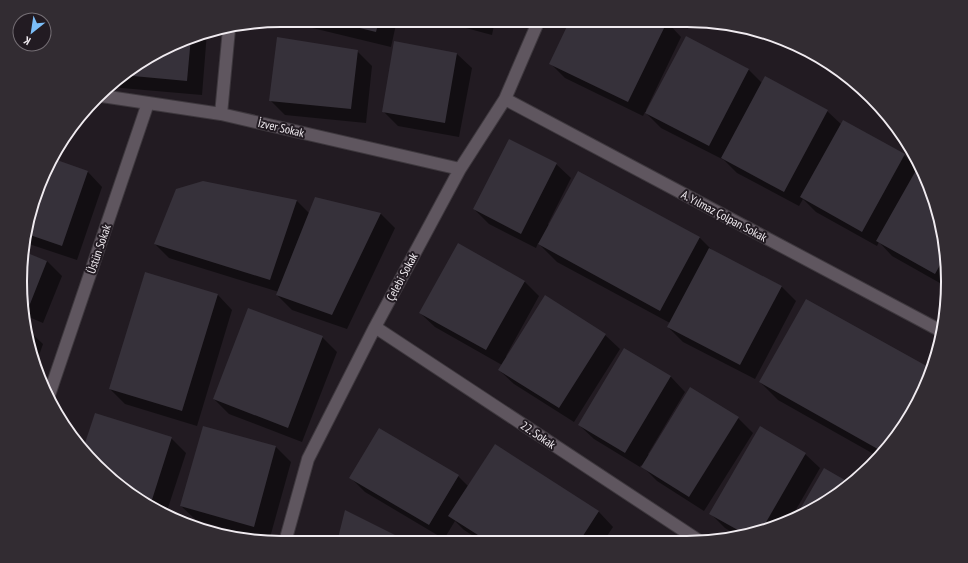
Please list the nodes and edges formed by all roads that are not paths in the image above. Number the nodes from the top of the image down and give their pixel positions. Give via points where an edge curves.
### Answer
1 (536, 27) edge
2 (229, 33) edge
3 (107, 97) edge
4 (505, 99) junction
5 (148, 103) junction
6 (221, 114) junction
7 (460, 169) junction
8 (375, 327) junction
9 (936, 329) edge
10 (51, 389) edge
11 (287, 536) edge
12 (691, 536) edge

1 - 4 street, Çelebi Sokak
2 - 6 street
3 - 5 street, İzver Sokak
4 - 7 street, Çelebi Sokak
4 - 9 street, A. Yılmaz Çolpan Sokak
5 - 6 street, İzver Sokak
5 - 10 street, Üstün Sokak
6 - 7 street, İzver Sokak
7 - 8 street, Çelebi Sokak
8 - 11 street, Çelebi Sokak via 308,459
8 - 12 street, 22. Sokak

